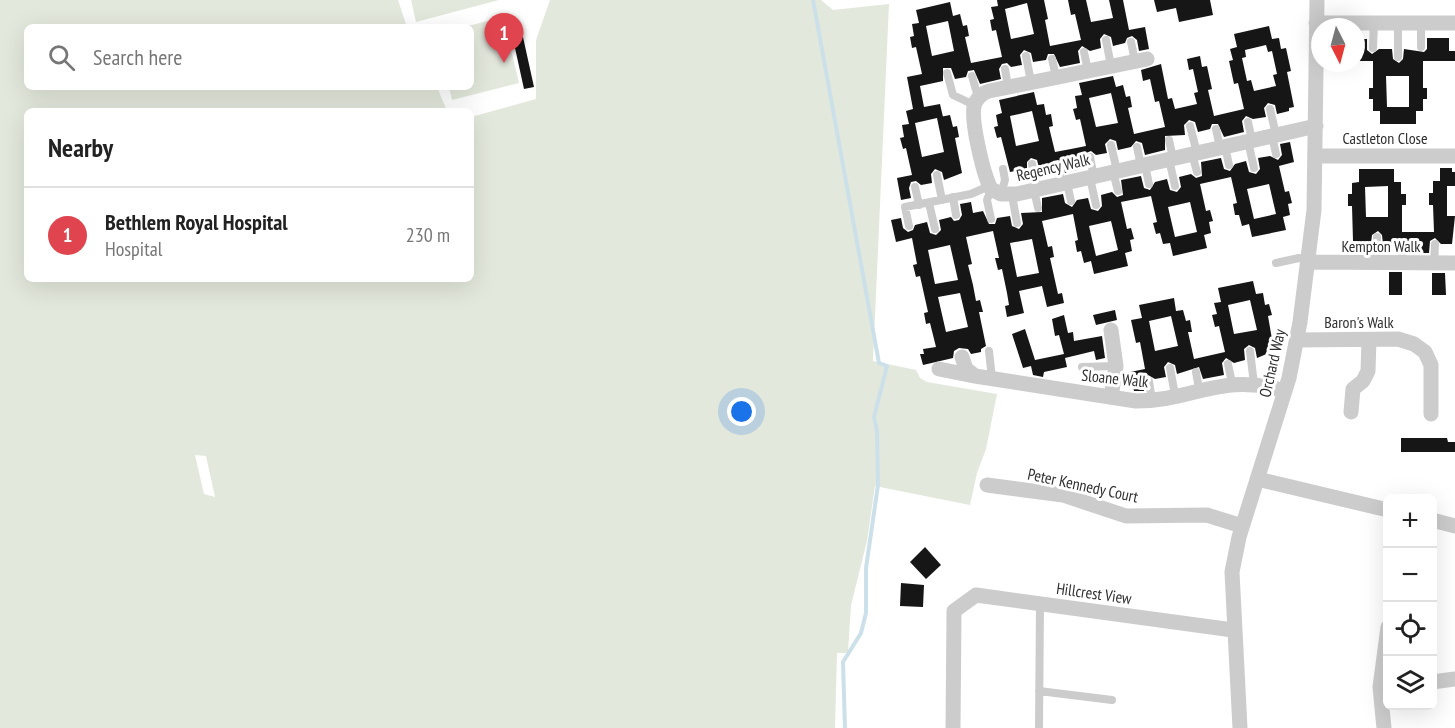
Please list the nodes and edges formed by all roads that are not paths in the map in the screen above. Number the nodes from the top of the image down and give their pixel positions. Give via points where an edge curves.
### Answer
1 (1317, 0) edge
2 (1316, 18) edge
3 (1365, 23) edge
4 (1374, 23) junction
5 (1398, 23) junction
6 (1421, 23) junction
7 (1455, 23) edge
8 (1106, 40) dead end
9 (1131, 42) dead end
10 (1422, 47) dead end
11 (1374, 48) dead end
12 (1084, 52) dead end
13 (1026, 56) dead end
14 (1398, 57) dead end
15 (1052, 59) dead end
16 (1141, 60) joint
17 (1111, 66) junction
18 (1005, 69) dead end
19 (1088, 71) junction
20 (1316, 72) edge
21 (947, 73) dead end
22 (972, 76) dead end
23 (1056, 77) junction
24 (1031, 82) junction
25 (1008, 87) junction
26 (976, 101) junction
27 (1270, 110) dead end
28 (1248, 122) dead end
29 (1190, 126) dead end
30 (1316, 126) junction
31 (1216, 129) dead end
32 (1274, 135) junction
33 (1169, 140) dead end
34 (1250, 141) junction
35 (1111, 145) dead end
36 (1137, 147) dead end
37 (1222, 147) junction
38 (1194, 154) junction
39 (1276, 154) dead end
40 (1316, 156) junction
41 (1455, 156) edge
42 (1089, 157) dead end
43 (1171, 159) junction
44 (1032, 164) dead end
45 (1143, 165) junction
46 (1229, 165) dead end
47 (1057, 166) dead end
48 (1254, 168) dead end
49 (1003, 169) dead end
50 (1115, 172) junction
51 (1197, 172) dead end
52 (937, 175) dead end
53 (1092, 177) junction
54 (1064, 183) junction
55 (1149, 184) dead end
56 (1175, 186) dead end
57 (915, 187) dead end
58 (1036, 190) junction
59 (998, 191) junction
60 (1118, 191) dead end
61 (953, 197) junction
62 (942, 200) junction
63 (1071, 201) dead end
64 (929, 203) junction
65 (919, 205) junction
66 (1096, 205) dead end
67 (1038, 208) dead end
68 (956, 215) dead end
69 (991, 219) dead end
70 (1017, 223) dead end
71 (909, 226) dead end
72 (935, 229) dead end
73 (1377, 237) dead end
74 (1435, 244) dead end
75 (1402, 245) dead end
76 (1352, 247) dead end
77 (1308, 261) junction
78 (1276, 263) dead end
79 (1455, 263) edge
80 (1352, 264) junction
81 (1377, 264) junction
82 (1402, 264) junction
83 (1434, 264) junction
84 (1111, 330) dead end
85 (1297, 340) junction
86 (1368, 340) junction
87 (989, 351) dead end
88 (1250, 351) dead end
89 (962, 357) dead end
90 (1228, 364) dead end
91 (1116, 366) junction
92 (1082, 367) dead end
93 (1170, 368) dead end
94 (939, 369) dead end
95 (1196, 372) dead end
96 (975, 376) junction
97 (992, 379) junction
98 (1149, 381) dead end
99 (1232, 383) junction
100 (1254, 384) junction
101 (1199, 389) junction
102 (1285, 391) junction
103 (1175, 395) junction
104 (1111, 398) junction
105 (1152, 400) junction
106 (1351, 412) dead end
107 (1431, 414) dead end
108 (1257, 479) junction
109 (987, 485) dead end
110 (1383, 509) edge
111 (1437, 521) edge
112 (1242, 526) junction
113 (1455, 526) edge
114 (1040, 604) junction
115 (1233, 630) junction
116 (1455, 679) edge
117 (1437, 681) edge
118 (1039, 691) junction
119 (1112, 700) dead end
120 (1384, 710) edge
121 (953, 728) edge
122 (1039, 728) edge
123 (1240, 728) edge
124 (1384, 728) edge

1 - 2 street, Orchard Way
3 - 4 street
4 - 5 street
4 - 11 lane
5 - 6 street
5 - 14 lane
6 - 7 street
6 - 10 lane
8 - 17 lane
9 - 16 lane
12 - 19 lane
13 - 24 lane
15 - 23 lane
16 - 17 street
17 - 19 street
18 - 25 lane
19 - 23 street
20 - 30 street, Orchard Way
21 - 26 lane via 953,95
22 - 26 lane
23 - 24 street
24 - 25 street
25 - 26 street via 989,91
26 - 59 street via 974,121
27 - 32 lane
28 - 34 lane
29 - 38 lane
30 - 32 street, Regency Walk
30 - 40 street, Orchard Way
31 - 37 lane
32 - 34 street, Regency Walk
32 - 39 lane
33 - 43 lane
34 - 37 street, Regency Walk
34 - 48 lane
35 - 50 lane
36 - 45 lane
37 - 38 street, Regency Walk
37 - 46 lane
38 - 43 street, Regency Walk
38 - 51 lane
40 - 41 street, Castleton Close
40 - 77 street, Orchard Way
42 - 53 lane
43 - 45 street, Regency Walk
43 - 56 lane
44 - 58 lane
45 - 50 street, Regency Walk
45 - 55 lane
47 - 54 lane
49 - 59 lane via 1005,180
50 - 53 street, Regency Walk
50 - 60 lane
52 - 62 lane
53 - 54 street, Regency Walk
53 - 66 lane
54 - 58 street, Regency Walk
54 - 63 lane
57 - 65 lane
58 - 59 street, Regency Walk
58 - 67 lane
59 - 61 lane
59 - 69 lane via 987,200
59 - 70 lane
61 - 62 lane
61 - 68 lane
62 - 64 lane
64 - 65 lane
64 - 72 lane
65 - 71 lane via 905,207
73 - 81 lane
74 - 83 lane
75 - 82 lane
76 - 80 lane
77 - 78 lane via 1299,258
77 - 80 street, Kempton Walk
77 - 85 street, Orchard Way
79 - 83 street, Kempton Walk
80 - 81 street, Kempton Walk
81 - 82 street, Kempton Walk
82 - 83 street, Kempton Walk
84 - 91 street
85 - 86 street, Baron's Walk
85 - 102 street, Orchard Way
86 - 106 street via 1368,371 1353,389
86 - 107 street, Baron's Walk via 1407,341 1425,352 1432,372
87 - 97 lane
88 - 100 lane
89 - 96 street via 966,369
90 - 99 lane
91 - 92 lane
91 - 104 street
93 - 103 lane
94 - 96 street, Sloane Walk
95 - 101 lane
96 - 97 street, Sloane Walk
97 - 104 street, Sloane Walk
98 - 105 lane
99 - 100 street, Sloane Walk
99 - 101 street, Sloane Walk
100 - 102 street, Sloane Walk
101 - 103 street, Sloane Walk
102 - 108 street, Orchard Way
103 - 105 street, Sloane Walk
104 - 105 street, Sloane Walk
108 - 110 street
108 - 112 street, Orchard Way
109 - 112 street, Peter Kennedy Court via 1063,495 1126,516 1207,514
111 - 113 street
112 - 115 street, Orchard Way via 1232,572
114 - 115 street, Hillcrest View
114 - 118 lane
114 - 121 street, Hillcrest View via 976,595 954,611
115 - 123 street, Orchard Way
116 - 117 street
118 - 119 lane
118 - 122 lane
120 - 124 street

